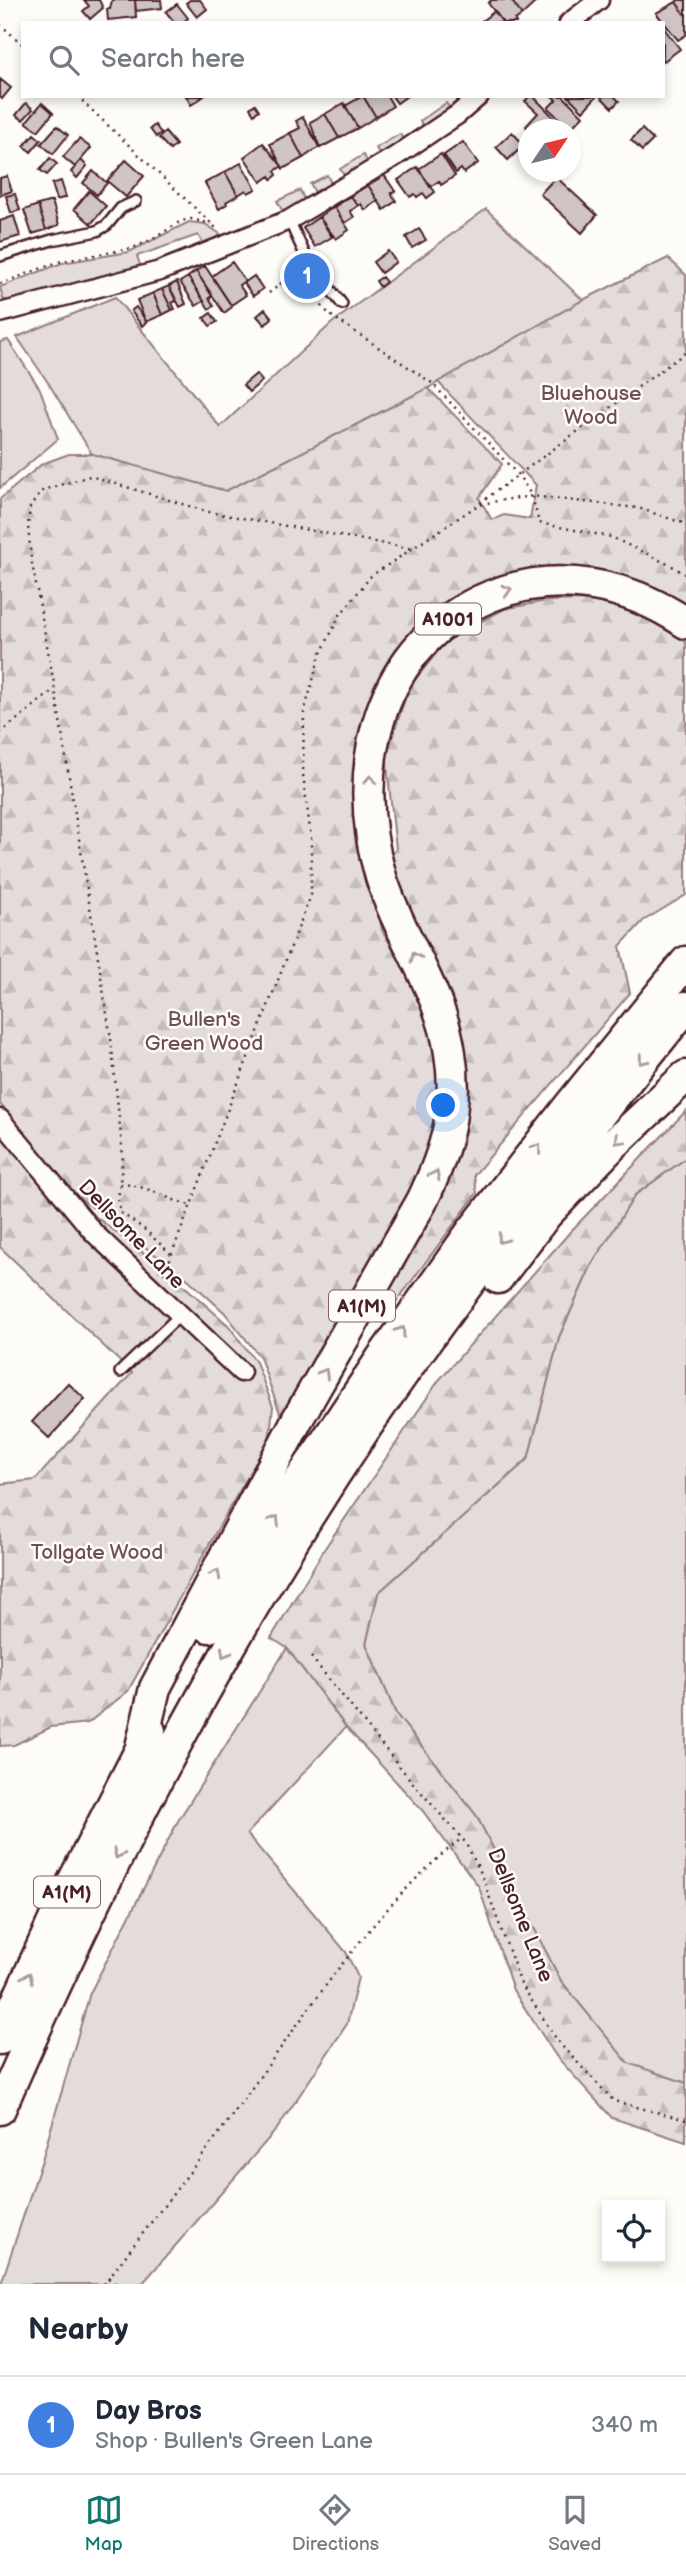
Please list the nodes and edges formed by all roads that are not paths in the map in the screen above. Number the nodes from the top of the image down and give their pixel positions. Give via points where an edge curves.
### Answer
1 (599, 0) edge
2 (572, 21) edge
3 (477, 98) edge
4 (136, 201) dead end
5 (289, 220) junction
6 (0, 256) edge
7 (342, 304) dead end
8 (0, 313) edge
9 (686, 623) edge
10 (374, 848) joint
11 (686, 962) edge
12 (686, 1007) edge
13 (686, 1076) edge
14 (0, 1119) edge
15 (180, 1315) junction
16 (120, 1372) dead end
17 (241, 1372) dead end
18 (365, 1429) junction
19 (141, 1748) junction
20 (0, 2039) edge
21 (0, 2109) edge

1 - 2 street
3 - 5 street via 396,156
4 - 6 lane via 121,208 97,231
5 - 7 lane via 309,261
5 - 8 street via 160,271
10 -> 9 highway, A1001 via 369,778 376,722 406,661 450,618 508,589 558,582 626,592
19 -> 10 highway, A1(M) via 155,1689 297,1420 422,1201 448,1135 453,1076 444,1023 394,911
19 -> 11 highway, A1(M) via 289,1496 381,1359 472,1231
12 -> 18 highway, A1(M) via 542,1185
13 -> 18 highway, A1(M) via 546,1215 439,1354
14 - 15 street, Dellsome Lane via 94,1233
15 - 16 lane
15 - 17 street, Dellsome Lane
18 -> 21 highway, A1(M) via 226,1652 139,1811
20 -> 19 highway, A1(M) via 60,1907

